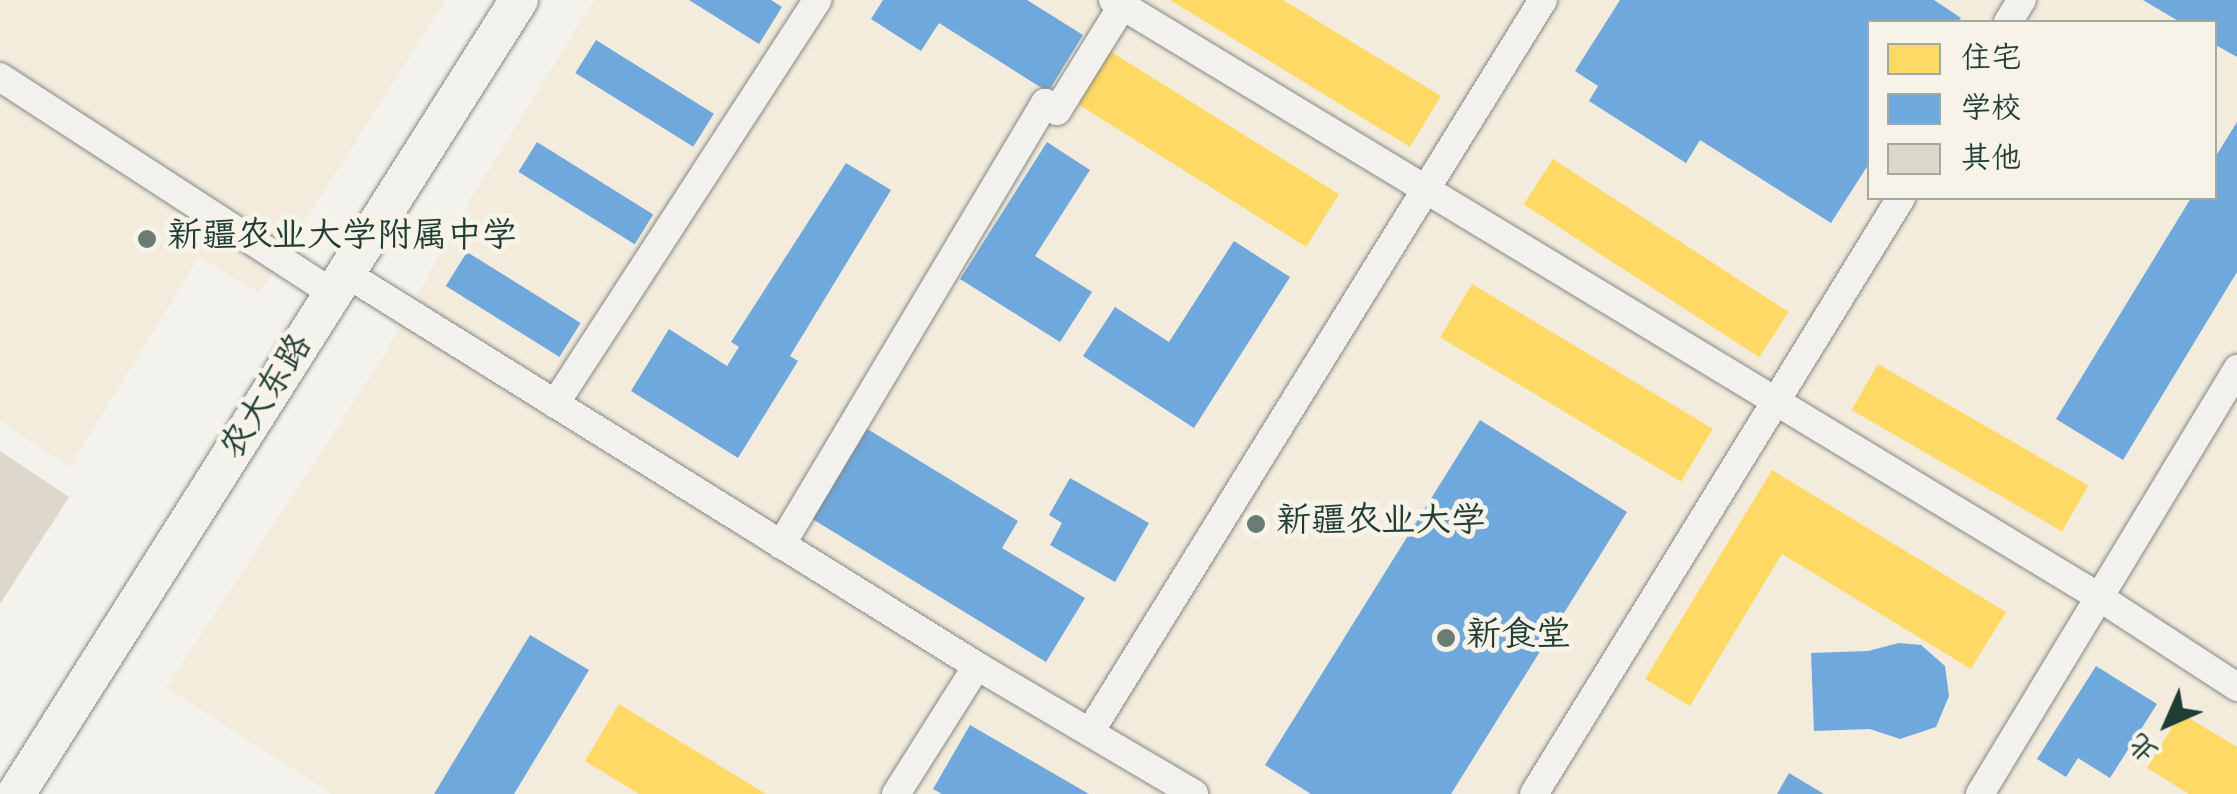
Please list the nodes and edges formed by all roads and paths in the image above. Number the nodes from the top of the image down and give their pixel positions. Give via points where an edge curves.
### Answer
1 (519, 0) edge
2 (817, 0) edge
3 (1543, 0) edge
4 (1117, 3) edge
5 (0, 77) edge
6 (1426, 188) junction
7 (1899, 200) edge
8 (341, 284) junction
9 (2237, 369) edge
10 (1776, 401) junction
11 (555, 404) junction
12 (781, 545) junction
13 (2098, 598) junction
14 (976, 666) junction
15 (2237, 687) edge
16 (1090, 732) junction
17 (16, 794) edge
18 (896, 794) edge
19 (1194, 794) edge
20 (1534, 794) edge
21 (1980, 794) edge

1 - 8 main road, 农大东路
2 - 11 street
3 - 6 street
4 - 6 street
4 - 12 street via 1058,111 1045,103
5 - 8 street
6 - 10 street
6 - 16 street
7 - 10 street
8 - 11 street
8 - 17 main road, 农大东路
9 - 13 street
10 - 13 street
10 - 20 street
11 - 12 street
12 - 14 street
13 - 15 street
13 - 21 street
14 - 16 street
14 - 18 street
16 - 19 street

